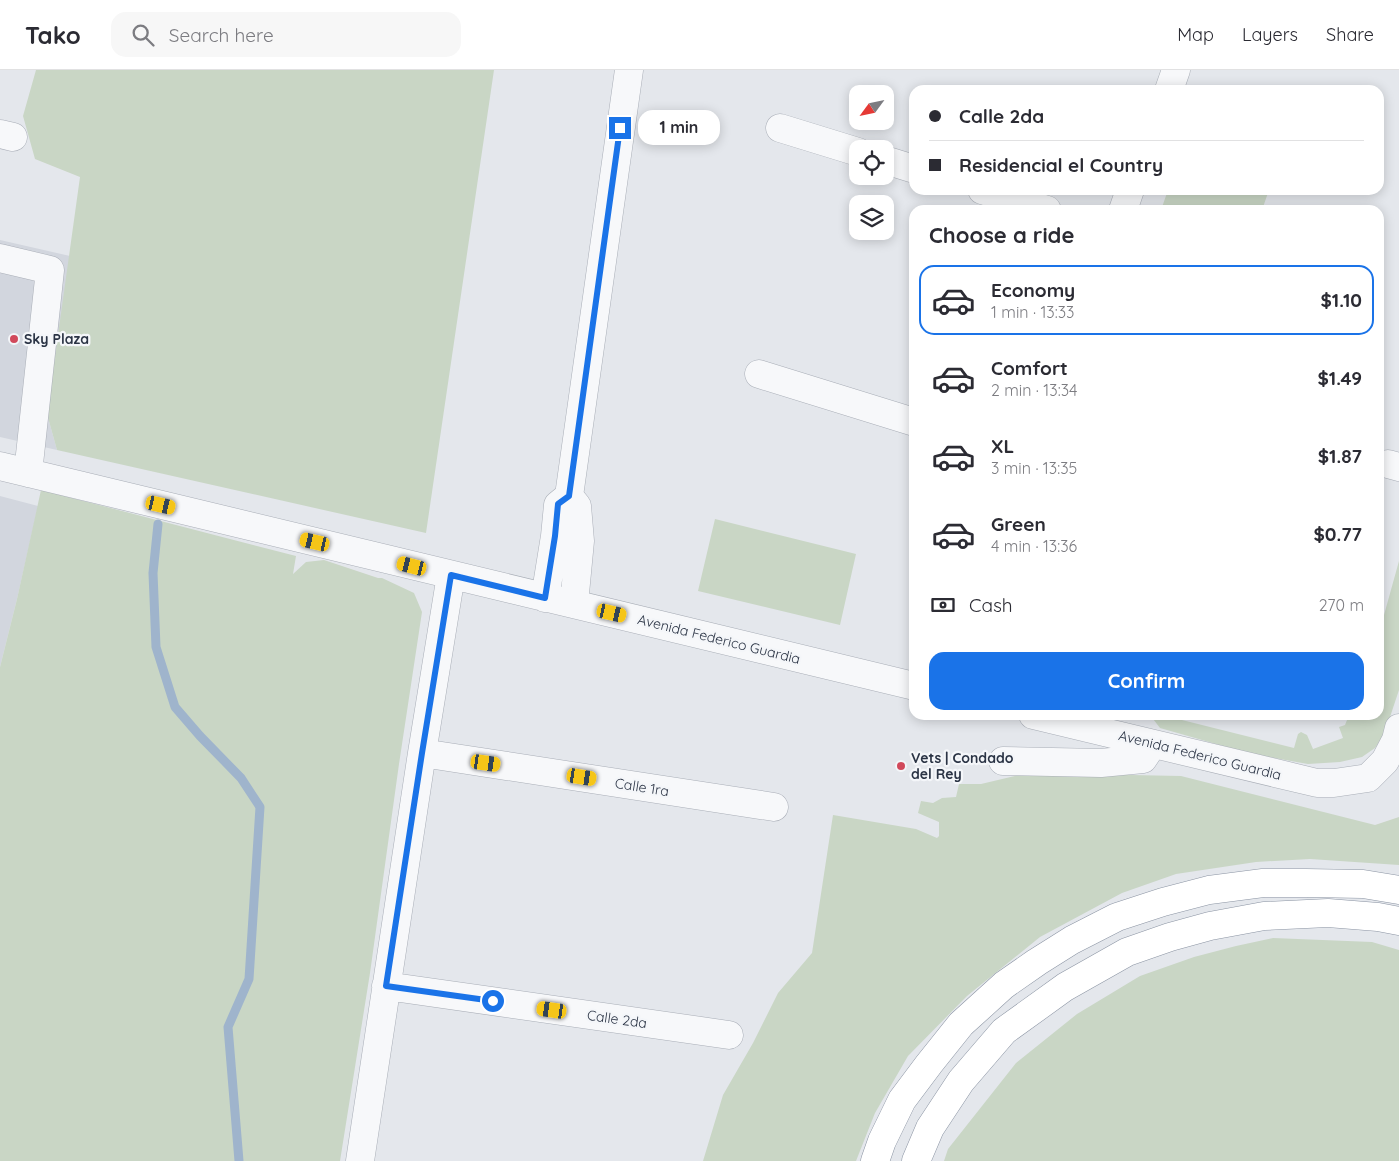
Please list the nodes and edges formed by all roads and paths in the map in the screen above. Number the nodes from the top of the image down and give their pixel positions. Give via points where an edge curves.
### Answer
1 (629, 70) edge
2 (1176, 70) edge
3 (1171, 85) edge
4 (780, 128) dead end
5 (849, 149) edge
6 (894, 163) edge
7 (909, 167) edge
8 (998, 195) edge
9 (1031, 205) edge
10 (0, 258) edge
11 (759, 374) dead end
12 (909, 420) edge
13 (0, 466) edge
14 (28, 473) junction
15 (569, 496) junction
16 (451, 575) junction
17 (545, 598) junction
18 (574, 604) junction
19 (909, 685) edge
20 (1056, 720) edge
21 (1399, 728) edge
22 (1154, 744) junction
23 (422, 753) junction
24 (1002, 761) dead end
25 (774, 807) dead end
26 (1399, 890) edge
27 (1399, 921) edge
28 (386, 986) junction
29 (729, 1035) dead end
30 (360, 1161) edge
31 (874, 1161) edge
32 (916, 1161) edge

1 - 15 street
2 - 3 street
4 - 5 street
6 - 7 street
8 - 9 street
10 - 14 street via 50,270
11 - 12 street
13 - 14 street, Avenida Federico Guardia
14 - 16 street, Avenida Federico Guardia
15 - 17 street via 558,504
15 - 18 street via 578,506 580,541
16 - 17 street, Avenida Federico Guardia
16 - 23 street
17 - 18 street, Avenida Federico Guardia
18 - 19 street, Avenida Federico Guardia
20 - 22 street, Avenida Federico Guardia
21 - 22 street, Avenida Federico Guardia via 1385,761 1368,778 1334,783 1317,783
22 - 24 street via 1143,758 1101,763
23 - 25 street, Calle 1ra
23 - 28 street
26 - 31 highway via 1363,884 1306,883 1263,883 1209,890 1117,918 1087,933 1004,985 961,1024 902,1100
27 - 32 highway via 1328,913 1264,916 1202,928 1127,952 1065,987 1004,1031 960,1081 930,1128
28 - 29 street, Calle 2da
28 - 30 street

